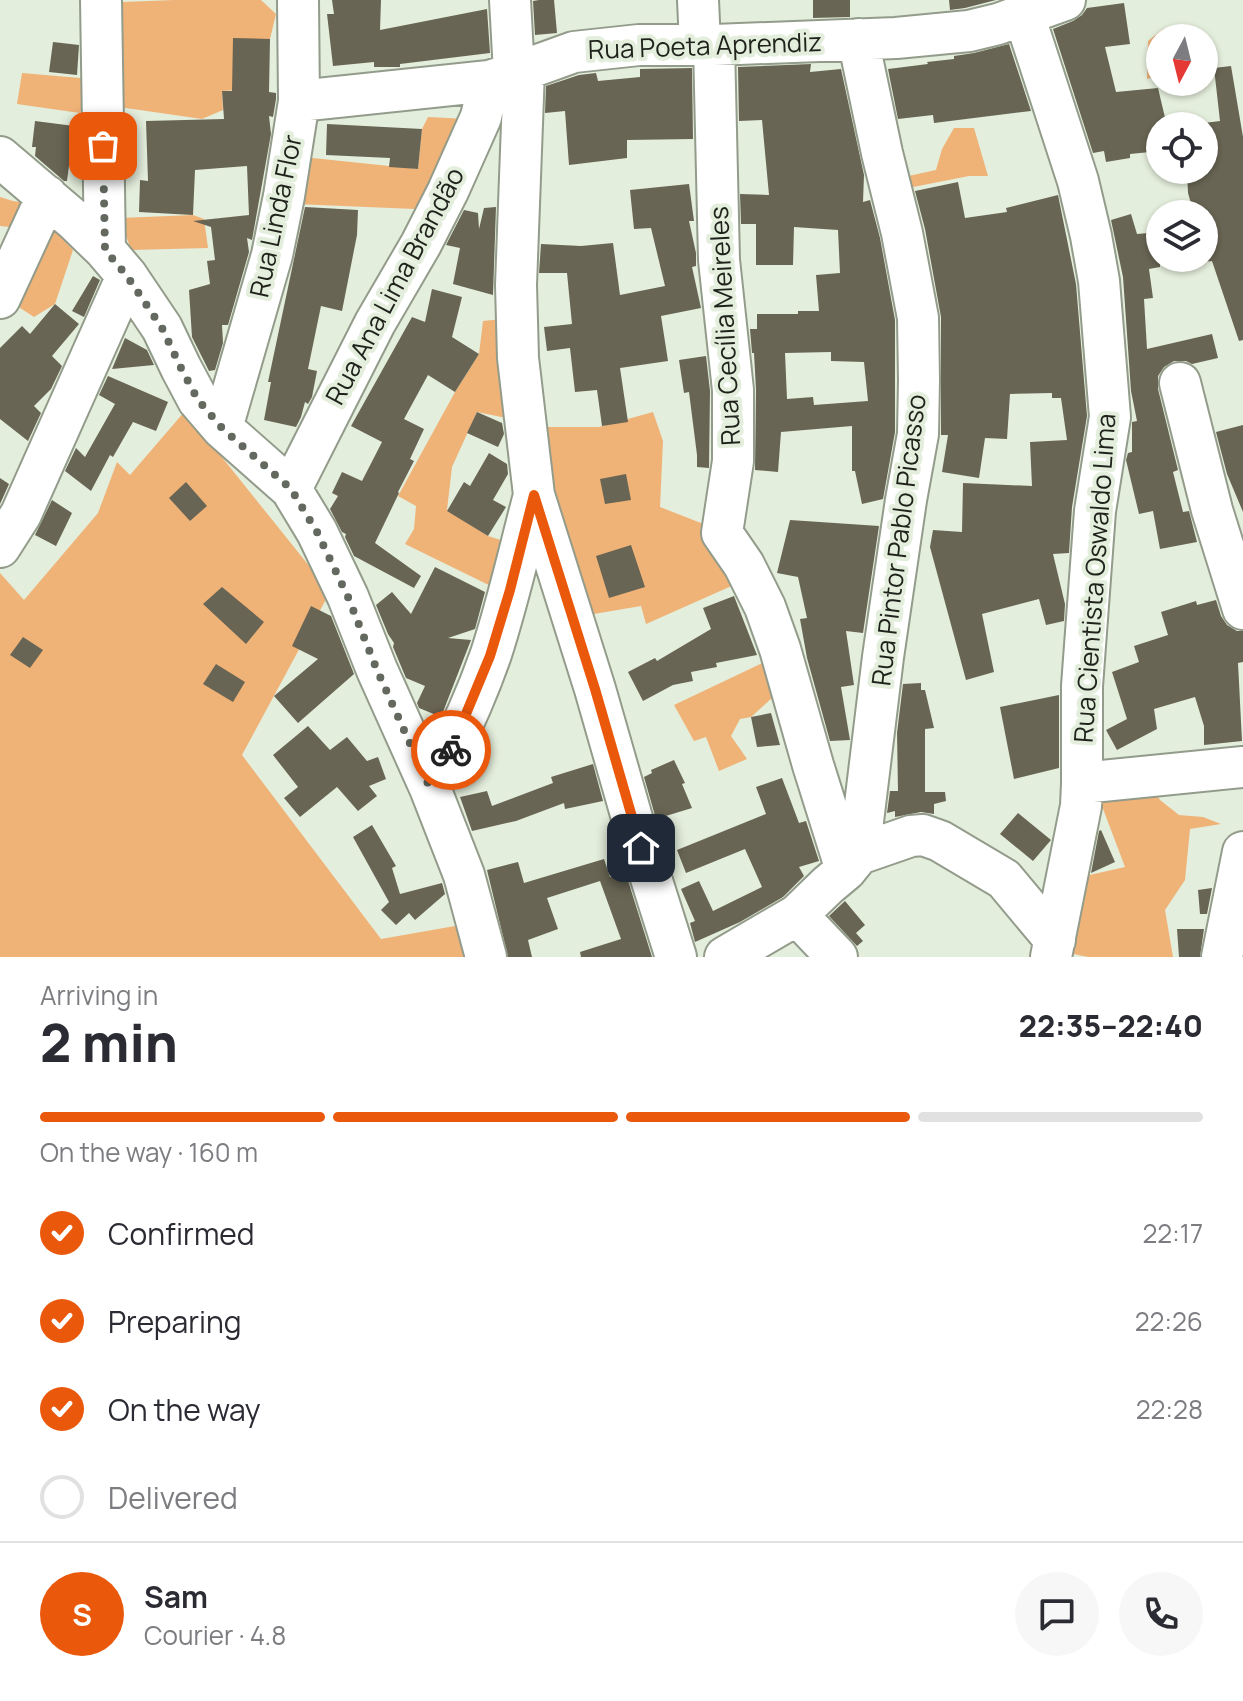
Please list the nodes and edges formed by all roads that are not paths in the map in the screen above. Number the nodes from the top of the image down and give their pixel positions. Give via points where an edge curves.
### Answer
1 (101, 0) edge
2 (298, 0) edge
3 (510, 0) edge
4 (698, 0) edge
5 (1065, 0) edge
6 (1024, 15) junction
7 (932, 18) edge
8 (858, 39) junction
9 (707, 45) junction
10 (509, 75) junction
11 (299, 101) junction
12 (0, 157) edge
13 (47, 196) junction
14 (116, 263) junction
15 (0, 298) edge
16 (1180, 383) dead end
17 (222, 428) junction
18 (291, 489) junction
19 (534, 495) junction
20 (0, 547) edge
21 (1243, 609) edge
22 (1243, 767) edge
23 (1082, 783) junction
24 (430, 788) junction
25 (1243, 855) edge
26 (853, 862) junction
27 (797, 915) junction
28 (1053, 948) edge
29 (486, 957) edge
30 (676, 957) edge
31 (725, 957) edge
32 (837, 957) edge
33 (1222, 957) edge

1 - 14 street
2 - 11 street, Rua Linda Flor
3 - 10 street, Rua Ana Lima Brandão
4 - 9 street, Rua Cecília Meireles
5 - 6 street, Rua Poeta Aprendiz
6 - 7 street, Rua Poeta Aprendiz via 969,31
6 - 23 street, Rua Cientista Oswaldo Lima via 1091,236 1110,417 1095,511 1082,686
7 - 8 street, Rua Poeta Aprendiz
8 - 9 street, Rua Poeta Aprendiz
8 - 26 street, Rua Pintor Pablo Picasso via 918,318 919,380 918,434
9 - 10 street, Rua Poeta Aprendiz via 574,52
9 - 26 street, Rua Cecília Meireles via 719,260 733,390 733,461 722,533 765,607 813,765
10 - 11 street, Rua Poeta Aprendiz
10 - 18 street, Rua Ana Lima Brandão via 481,117 421,244
10 - 19 street via 518,358
11 - 17 street, Rua Linda Flor via 272,255
12 - 13 street
13 - 14 street
13 - 15 street
14 - 17 street via 162,328 198,400
14 - 20 street via 43,462
16 - 21 street
17 - 18 street
18 - 24 street via 348,597
19 - 24 street via 490,656
19 - 30 street
22 - 23 street
23 - 28 street, Rua Cientista Oswaldo Lima
24 - 29 street via 464,875
25 - 33 street
26 - 27 street
26 - 28 street via 911,836 940,841 1004,879
27 - 31 street
27 - 32 street

